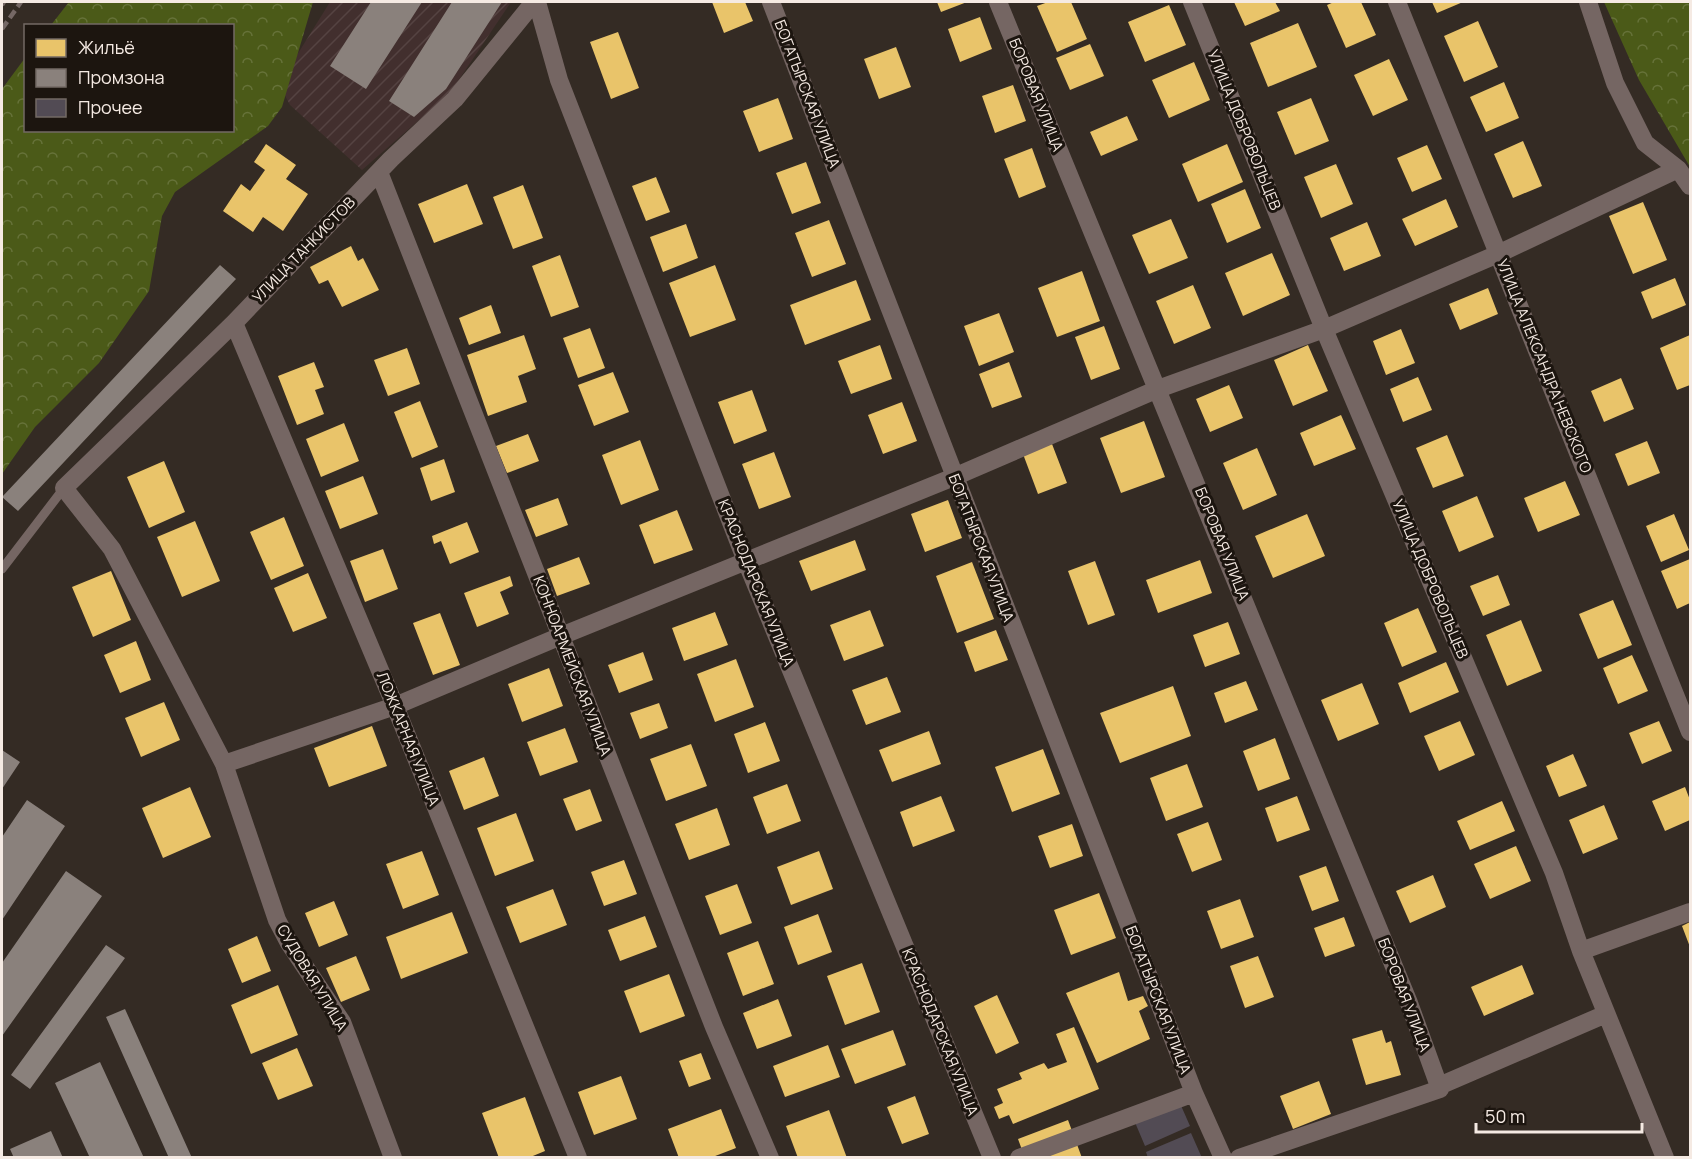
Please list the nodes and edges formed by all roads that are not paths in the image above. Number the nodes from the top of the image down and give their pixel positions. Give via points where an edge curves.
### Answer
1 (535, 2) edge
2 (771, 2) edge
3 (998, 2) edge
4 (1192, 2) edge
5 (1397, 2) edge
6 (1588, 2) edge
7 (1678, 169) junction
8 (379, 172) junction
9 (1690, 186) edge
10 (1498, 254) junction
11 (234, 323) junction
12 (1324, 329) junction
13 (1158, 388) junction
14 (954, 477) junction
15 (64, 488) junction
16 (746, 561) junction
17 (2, 569) edge
18 (561, 636) junction
19 (395, 706) junction
20 (1690, 732) edge
21 (224, 764) junction
22 (1690, 912) edge
23 (1581, 951) junction
24 (1606, 1014) junction
25 (1440, 1089) junction
26 (1194, 1093) junction
27 (393, 1158) edge
28 (578, 1158) edge
29 (770, 1158) edge
30 (992, 1158) edge
31 (1019, 1158) edge
32 (1223, 1158) edge
33 (1239, 1158) edge
34 (1665, 1158) edge

1 - 8 street, УЛИЦА ТАНКИСТОВ via 455,99
1 - 16 street, КРАСНОДАРСКАЯ УЛИЦА via 560,80
2 - 14 street, БОГАТЫРСКАЯ УЛИЦА
3 - 13 street, БОРОВАЯ УЛИЦА
4 - 12 street, УЛИЦА ДОБРОВОЛЬЦЕВ
5 - 10 street, УЛИЦА АЛЕКСАНДРА НЕВСКОГО
6 - 7 street via 1615,83 1645,143
7 - 9 street
7 - 10 street
8 - 11 street, УЛИЦА ТАНКИСТОВ
8 - 18 street, КОННОАРМЕЙСКАЯ УЛИЦА
10 - 12 street
10 - 20 street, УЛИЦА АЛЕКСАНДРА НЕВСКОГО
11 - 15 street, УЛИЦА ТАНКИСТОВ
11 - 19 street, ЛОЖКАРНАЯ УЛИЦА
12 - 13 street
12 - 23 street, УЛИЦА ДОБРОВОЛЬЦЕВ via 1554,873
13 - 14 street
13 - 25 street, БОРОВАЯ УЛИЦА via 1409,1003
14 - 16 street
14 - 26 street, БОГАТЫРСКАЯ УЛИЦА
15 - 17 lane
15 - 21 street, СУДОВАЯ УЛИЦА via 112,549
16 - 18 street
16 - 30 street, КРАСНОДАРСКАЯ УЛИЦА
18 - 19 street
18 - 29 street, КОННОАРМЕЙСКАЯ УЛИЦА via 714,1027
19 - 21 street
19 - 28 street, ЛОЖКАРНАЯ УЛИЦА
21 - 27 street, СУДОВАЯ УЛИЦА via 277,920 342,1022
22 - 23 street
23 - 24 street, УЛИЦА ДОБРОВОЛЬЦЕВ
24 - 25 street via 1439,1086
24 - 34 street, УЛИЦА ДОБРОВОЛЬЦЕВ
25 - 33 street
26 - 31 street
26 - 32 street, БОГАТЫРСКАЯ УЛИЦА

